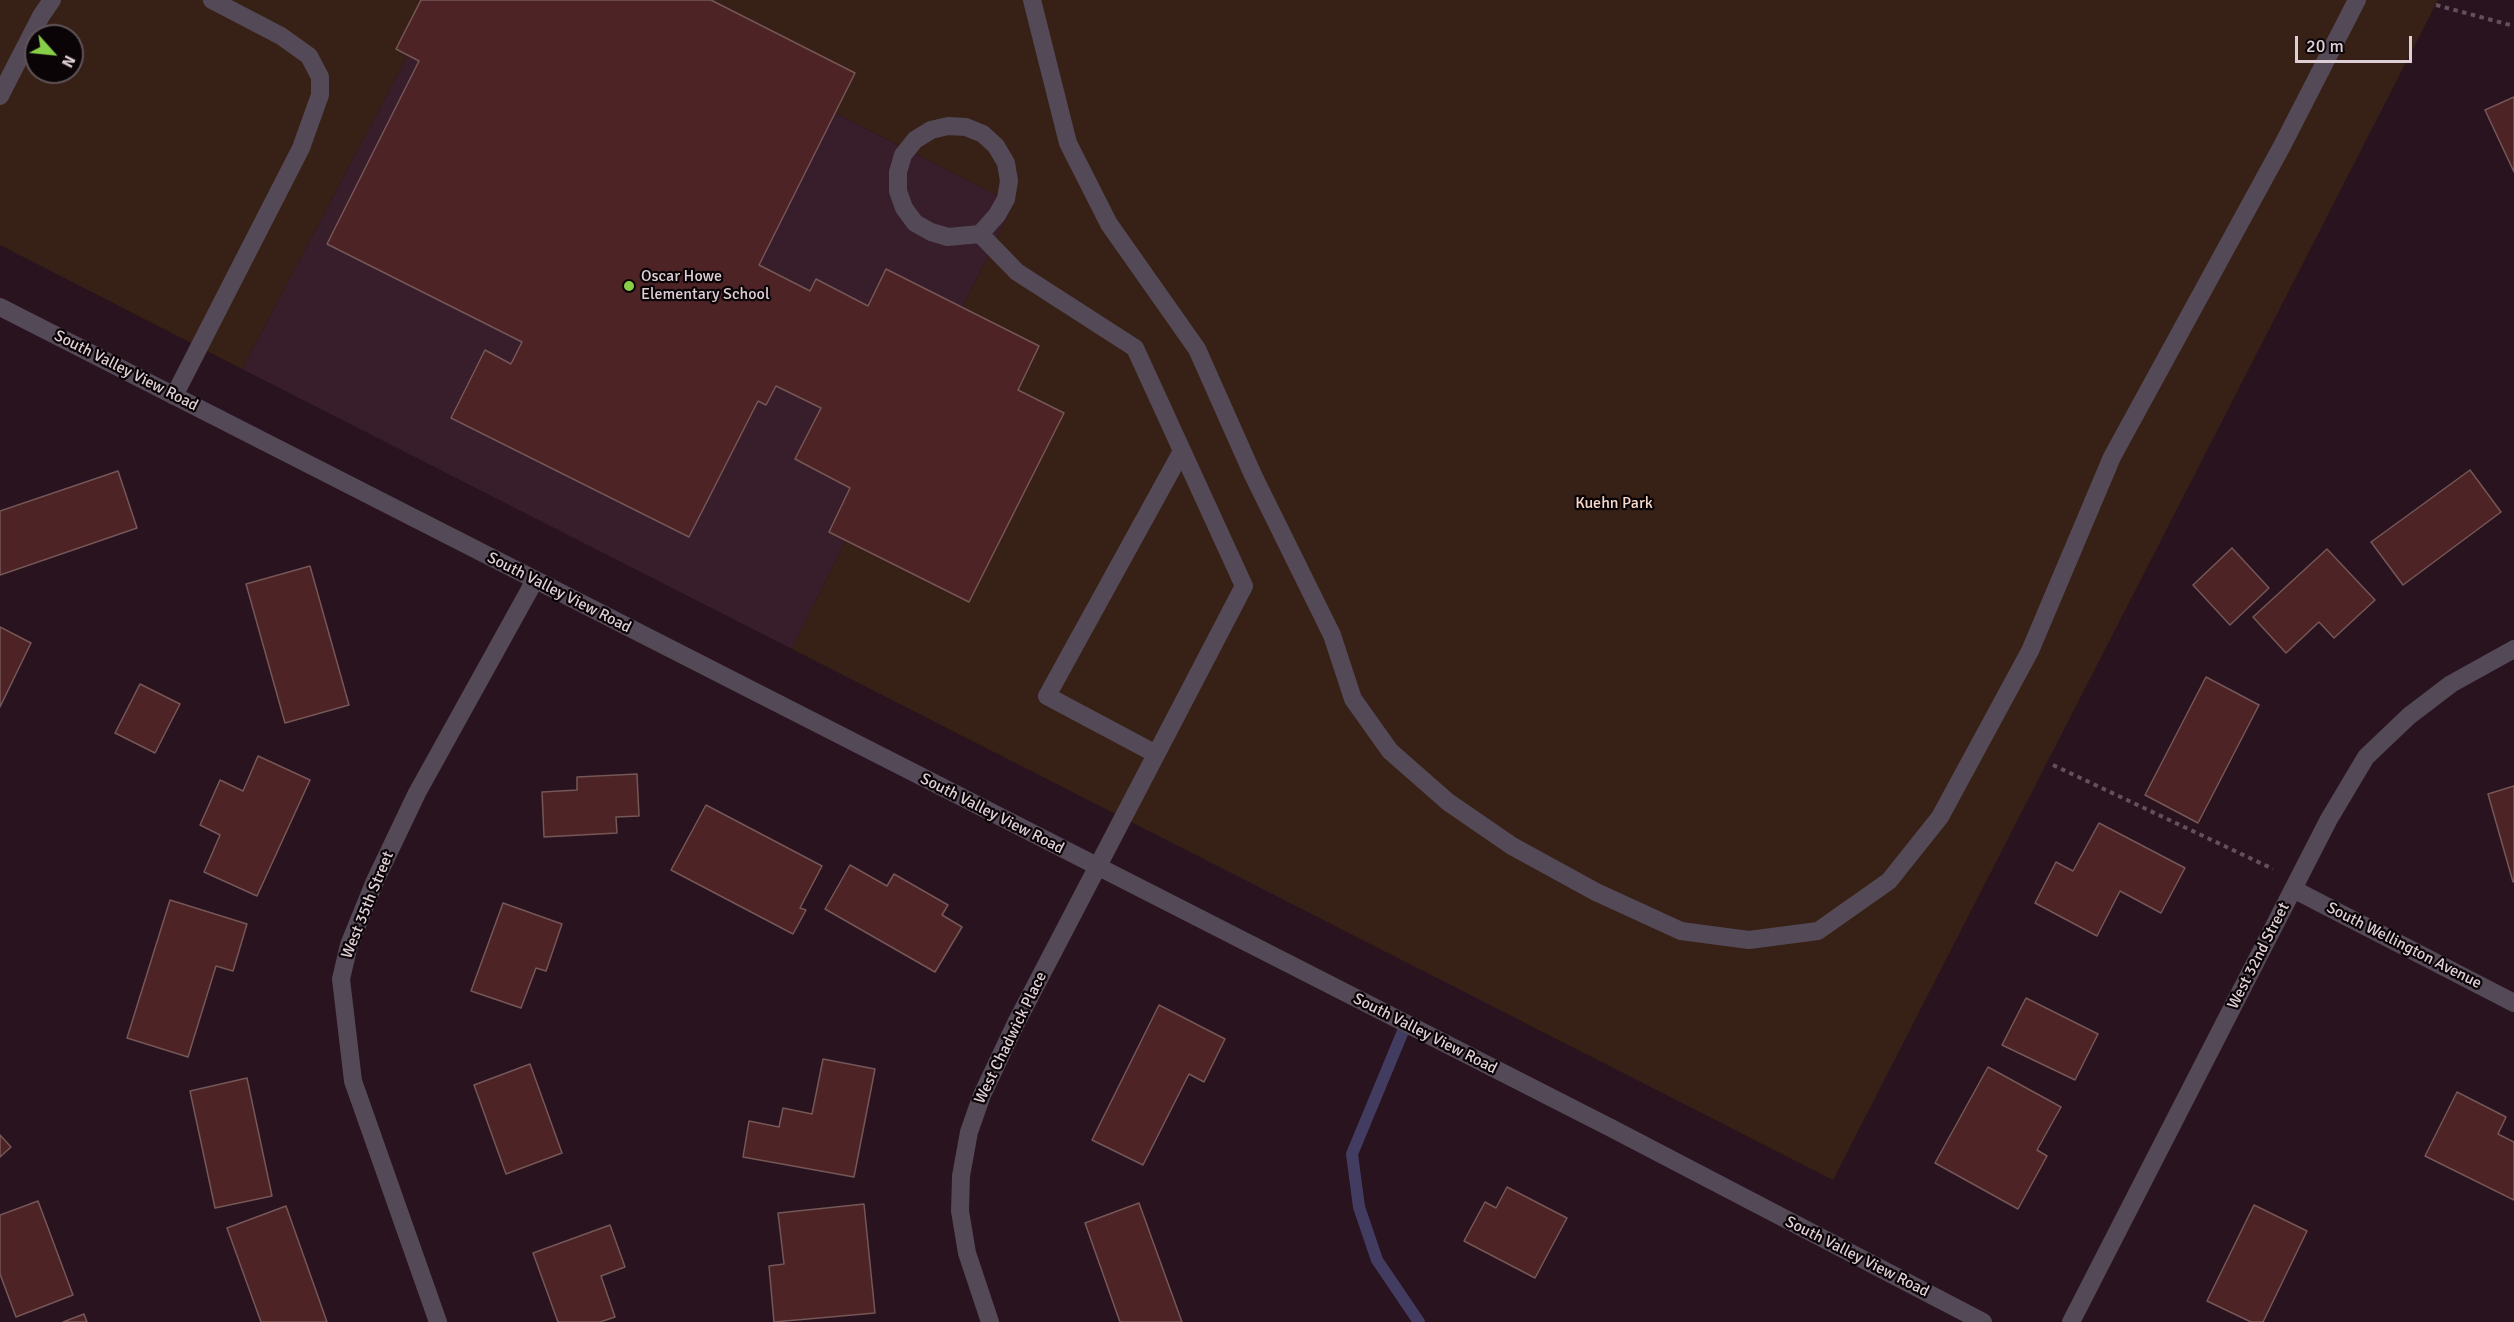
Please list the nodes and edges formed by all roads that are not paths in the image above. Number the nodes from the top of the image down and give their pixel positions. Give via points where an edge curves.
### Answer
1 (52, 0) edge
2 (212, 0) edge
3 (1032, 0) edge
4 (2357, 0) edge
5 (0, 96) edge
6 (980, 234) junction
7 (0, 307) edge
8 (174, 396) junction
9 (1182, 451) junction
10 (535, 580) junction
11 (2514, 649) edge
12 (1156, 754) junction
13 (1097, 868) junction
14 (2295, 885) junction
15 (2514, 1003) edge
16 (438, 1322) edge
17 (990, 1322) edge
18 (1983, 1322) edge
19 (2071, 1322) edge

1 - 5 street
2 - 8 street via 281,36 309,56 320,77 320,95 301,148
3 - 4 street via 1068,143 1109,224 1197,348 1253,476 1332,635 1353,699 1390,751 1448,802 1503,840 1596,892 1681,931 1749,940 1818,931 1889,881 1940,817 2030,651 2112,456 2283,146
6 - 6 street via 1005,199 1009,181 1006,163 983,134 966,127 930,130 903,155 898,191 904,208 915,223 931,232 948,237
6 - 9 street via 1017,272 1135,348
7 - 8 street, South Valley View Road
8 - 10 street, South Valley View Road
9 - 12 street, West Chadwick Place via 1244,586
9 - 12 street via 1047,696
10 - 13 street, South Valley View Road
10 - 16 street, West 35th Street via 408,813 349,945 341,979 353,1080
11 - 14 street, West 32nd Street via 2451,684 2409,716 2366,757
12 - 13 street, West Chadwick Place
13 - 17 street, West Chadwick Place via 1011,1033 969,1132 960,1211 968,1253
13 - 18 street, South Valley View Road via 1613,1129
14 - 15 street, South Wellington Avenue
14 - 19 street, West 32nd Street

